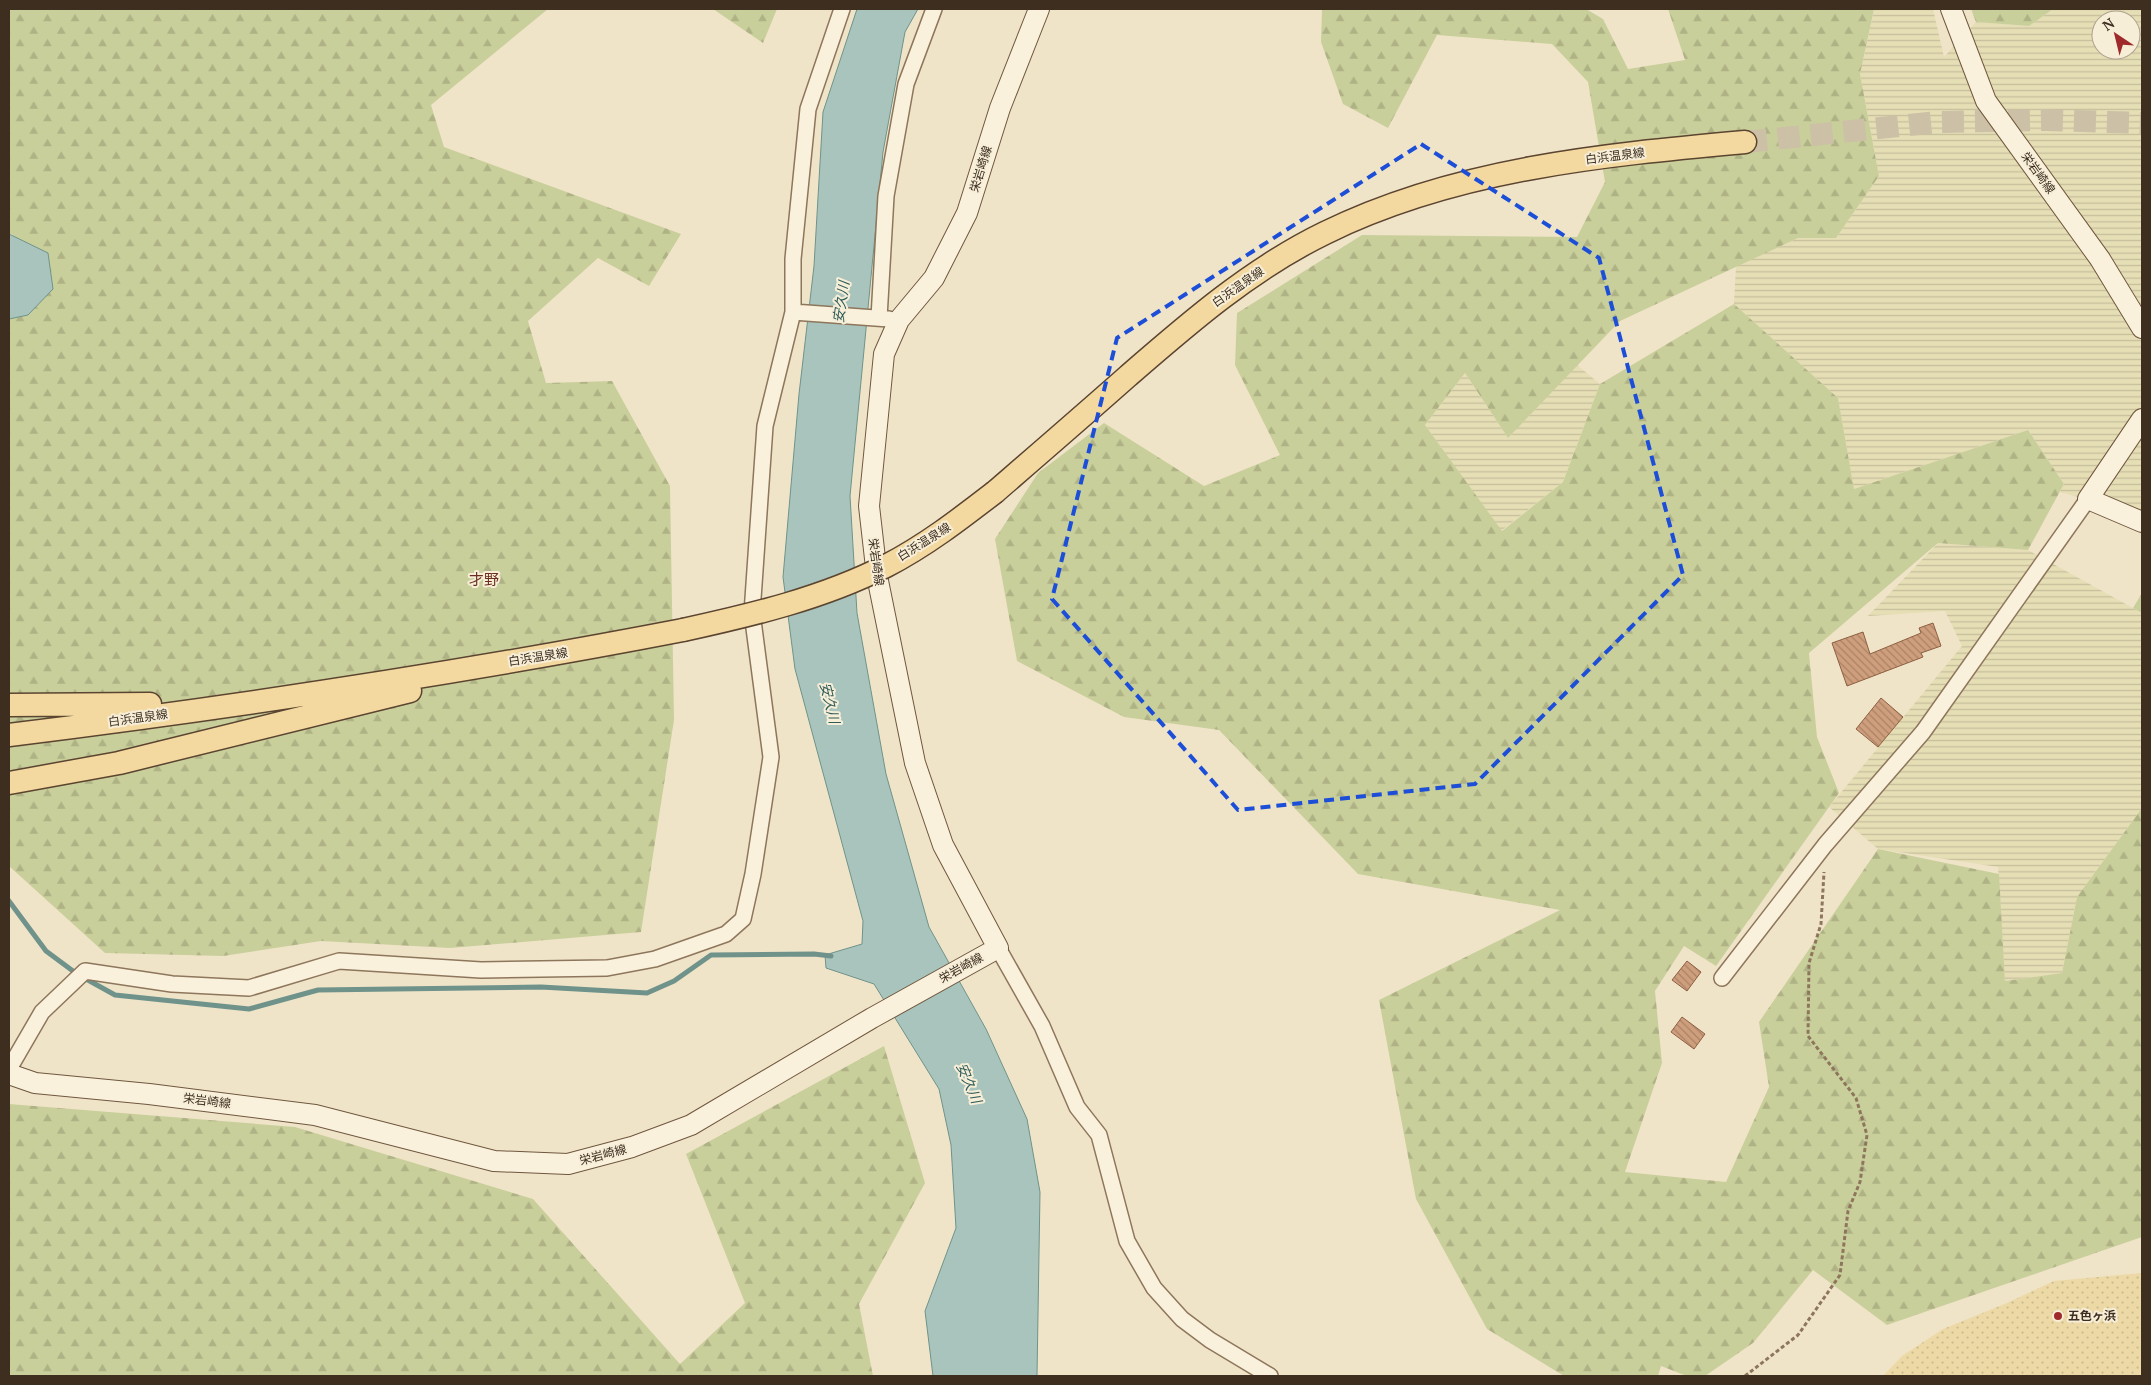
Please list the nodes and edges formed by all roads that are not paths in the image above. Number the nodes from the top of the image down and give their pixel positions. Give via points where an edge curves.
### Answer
1 (842, 9) edge
2 (934, 9) edge
3 (1039, 9) edge
4 (1951, 9) edge
5 (1745, 142) tunnel mouth
6 (797, 312) junction
7 (879, 318) junction
8 (899, 320) junction
9 (2142, 328) edge
10 (2142, 419) edge
11 (2088, 499) junction
12 (2142, 522) edge
13 (571, 652) junction
14 (432, 674) junction
15 (9, 705) edge
16 (9, 735) edge
17 (9, 783) edge
18 (998, 948) junction
19 (1722, 978) dead end
20 (9, 1069) edge
21 (9, 1074) edge
22 (1270, 1376) edge

1 - 6 street via 808,109 793,259
2 - 7 street via 906,84 886,196
3 - 8 main road, 栄岩崎線 via 1000,108 967,213 934,278
4 - 9 main road, 栄岩崎線 via 1986,101 2100,259
5 - 13 main road, 白浜温泉線, bridge via 1626,154 1519,170 1416,196 1324,233 1283,256 1200,314 996,492 920,547 845,584 768,610
6 - 7 street
6 - 20 street via 765,426 760,479 752,614 771,758 743,919 726,934 655,959 607,968 481,970 339,962 249,988 172,984 85,971 42,1012
7 - 8 street
8 - 18 main road, 栄岩崎線 via 884,354 869,506 877,576 914,763 942,845
10 - 11 main road
11 - 12 main road
11 - 19 street via 1923,732 1825,844
13 - 14 main road, 白浜温泉線
13 - 17 main road via 119,763
14 - 15 main road via 215,701 106,706
14 - 16 main road, 白浜温泉線
18 - 21 main road, 栄岩崎線 via 690,1125 632,1147 568,1164 494,1161 315,1115 35,1083
18 - 22 street via 1042,1026 1076,1107 1099,1135 1127,1241 1154,1288 1182,1319

